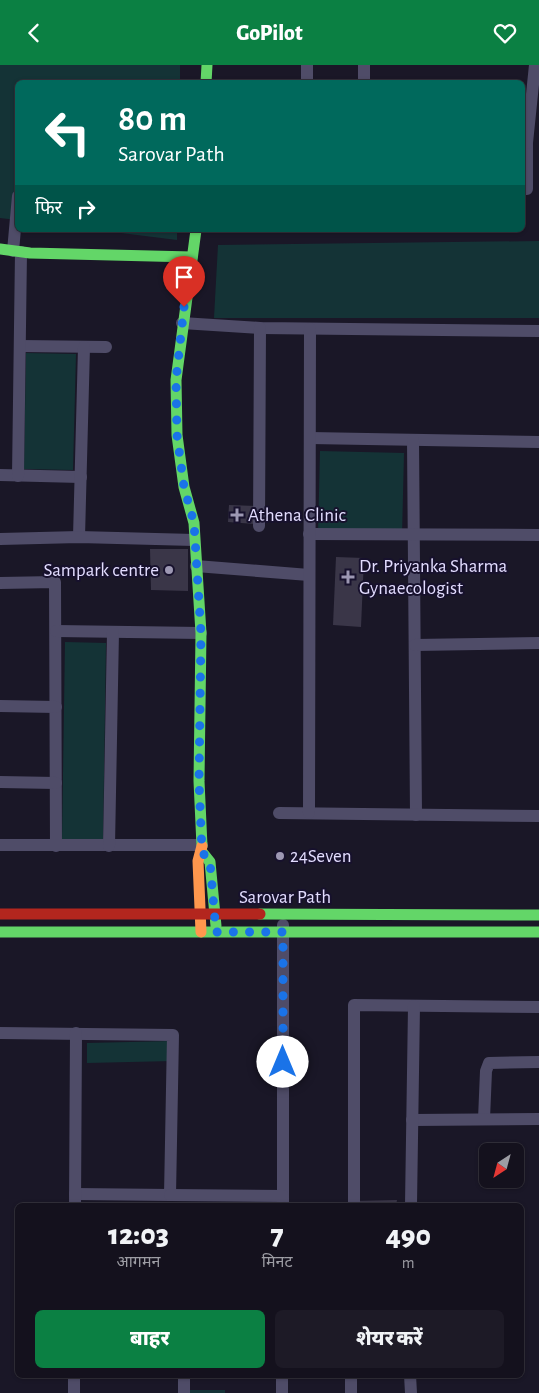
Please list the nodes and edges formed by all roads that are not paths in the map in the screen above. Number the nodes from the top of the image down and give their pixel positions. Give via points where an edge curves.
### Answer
1 (206, 65) edge
2 (307, 65) edge
3 (364, 65) edge
4 (535, 65) edge
5 (206, 80) edge
6 (307, 80) edge
7 (364, 80) edge
8 (525, 143) edge
9 (525, 189) edge
10 (15, 219) edge
11 (196, 232) edge
12 (11, 250) edge
13 (192, 257) junction
14 (182, 323) junction
15 (260, 328) junction
16 (310, 329) junction
17 (539, 331) edge
18 (20, 346) junction
19 (84, 347) junction
20 (106, 347) dead end
21 (310, 438) junction
22 (413, 440) junction
23 (539, 443) edge
24 (0, 475) edge
25 (18, 476) junction
26 (81, 477) junction
27 (259, 526) dead end
28 (309, 534) junction
29 (539, 535) edge
30 (414, 536) junction
31 (79, 537) junction
32 (0, 539) edge
33 (194, 540) junction
34 (196, 566) junction
35 (309, 575) junction
36 (0, 583) edge
37 (56, 631) junction
38 (113, 632) junction
39 (201, 633) junction
40 (539, 643) edge
41 (415, 645) junction
42 (0, 706) edge
43 (56, 707) junction
44 (0, 782) edge
45 (56, 783) junction
46 (279, 813) dead end
47 (309, 813) junction
48 (416, 815) junction
49 (539, 817) edge
50 (0, 845) edge
51 (56, 846) junction
52 (109, 846) junction
53 (202, 849) junction
54 (0, 914) edge
55 (201, 915) junction
56 (215, 915) junction
57 (283, 915) junction
58 (539, 915) edge
59 (0, 932) edge
60 (202, 932) junction
61 (216, 932) junction
62 (283, 932) junction
63 (539, 932) edge
64 (414, 1006) junction
65 (539, 1007) edge
66 (0, 1033) edge
67 (76, 1033) junction
68 (539, 1062) edge
69 (484, 1119) junction
70 (539, 1119) edge
71 (412, 1120) junction
72 (170, 1195) junction
73 (75, 1199) edge
74 (283, 1201) edge
75 (354, 1203) edge
76 (411, 1203) edge
77 (74, 1378) edge
78 (184, 1378) edge
79 (282, 1378) edge
80 (351, 1378) edge
81 (410, 1378) edge
82 (74, 1393) edge
83 (184, 1393) edge
84 (282, 1393) edge
85 (351, 1393) edge
86 (410, 1393) edge

1 - 5 main road
2 - 6 street
3 - 7 street
4 - 8 street
8 - 9 street
10 - 12 street
11 - 13 main road
12 - 13 main road
12 - 18 street
13 - 14 main road
14 - 15 street
14 - 33 main road via 176,380 177,435 184,487 194,523
15 - 16 street
15 - 27 street
16 - 17 street
16 - 21 street
18 - 19 street
18 - 25 street
19 - 20 street
19 - 26 street
21 - 22 street
21 - 28 street
22 - 23 street
22 - 30 street
24 - 25 street
25 - 26 street
26 - 31 street
28 - 30 street
28 - 35 street
29 - 30 street
30 - 41 street
31 - 32 street
31 - 33 street
33 - 34 main road
34 - 35 street
34 - 39 main road
35 - 47 street
36 - 37 street via 55,582
37 - 38 street
37 - 43 street
38 - 39 street
38 - 52 street
39 - 53 main road via 199,781
40 - 41 street
41 - 48 street
42 - 43 street
43 - 45 street
44 - 45 street
45 - 51 street
46 - 47 street
47 - 48 street
48 - 49 street
50 - 51 street
51 - 52 street
52 - 53 street
53 - 55 main road via 198,861
53 - 56 main road via 210,862
54 - 55 main road, Sarovar Path
55 - 56 main road, Sarovar Path
55 - 60 main road
56 - 57 main road, Sarovar Path
56 - 61 main road
57 - 58 main road, Sarovar Path
57 - 62 street
59 - 60 main road, Sarovar Path
60 - 61 main road, Sarovar Path
61 - 62 main road, Sarovar Path
62 - 63 main road, Sarovar Path
62 - 74 street
64 - 65 street
64 - 71 street
64 - 75 street via 354,1005
66 - 67 street
67 - 72 street via 173,1035
67 - 73 street
68 - 69 street via 489,1063
69 - 70 street
69 - 71 street
71 - 76 street
72 - 73 street
72 - 74 street
77 - 82 street
78 - 83 street
79 - 84 street
80 - 85 street
81 - 86 street

